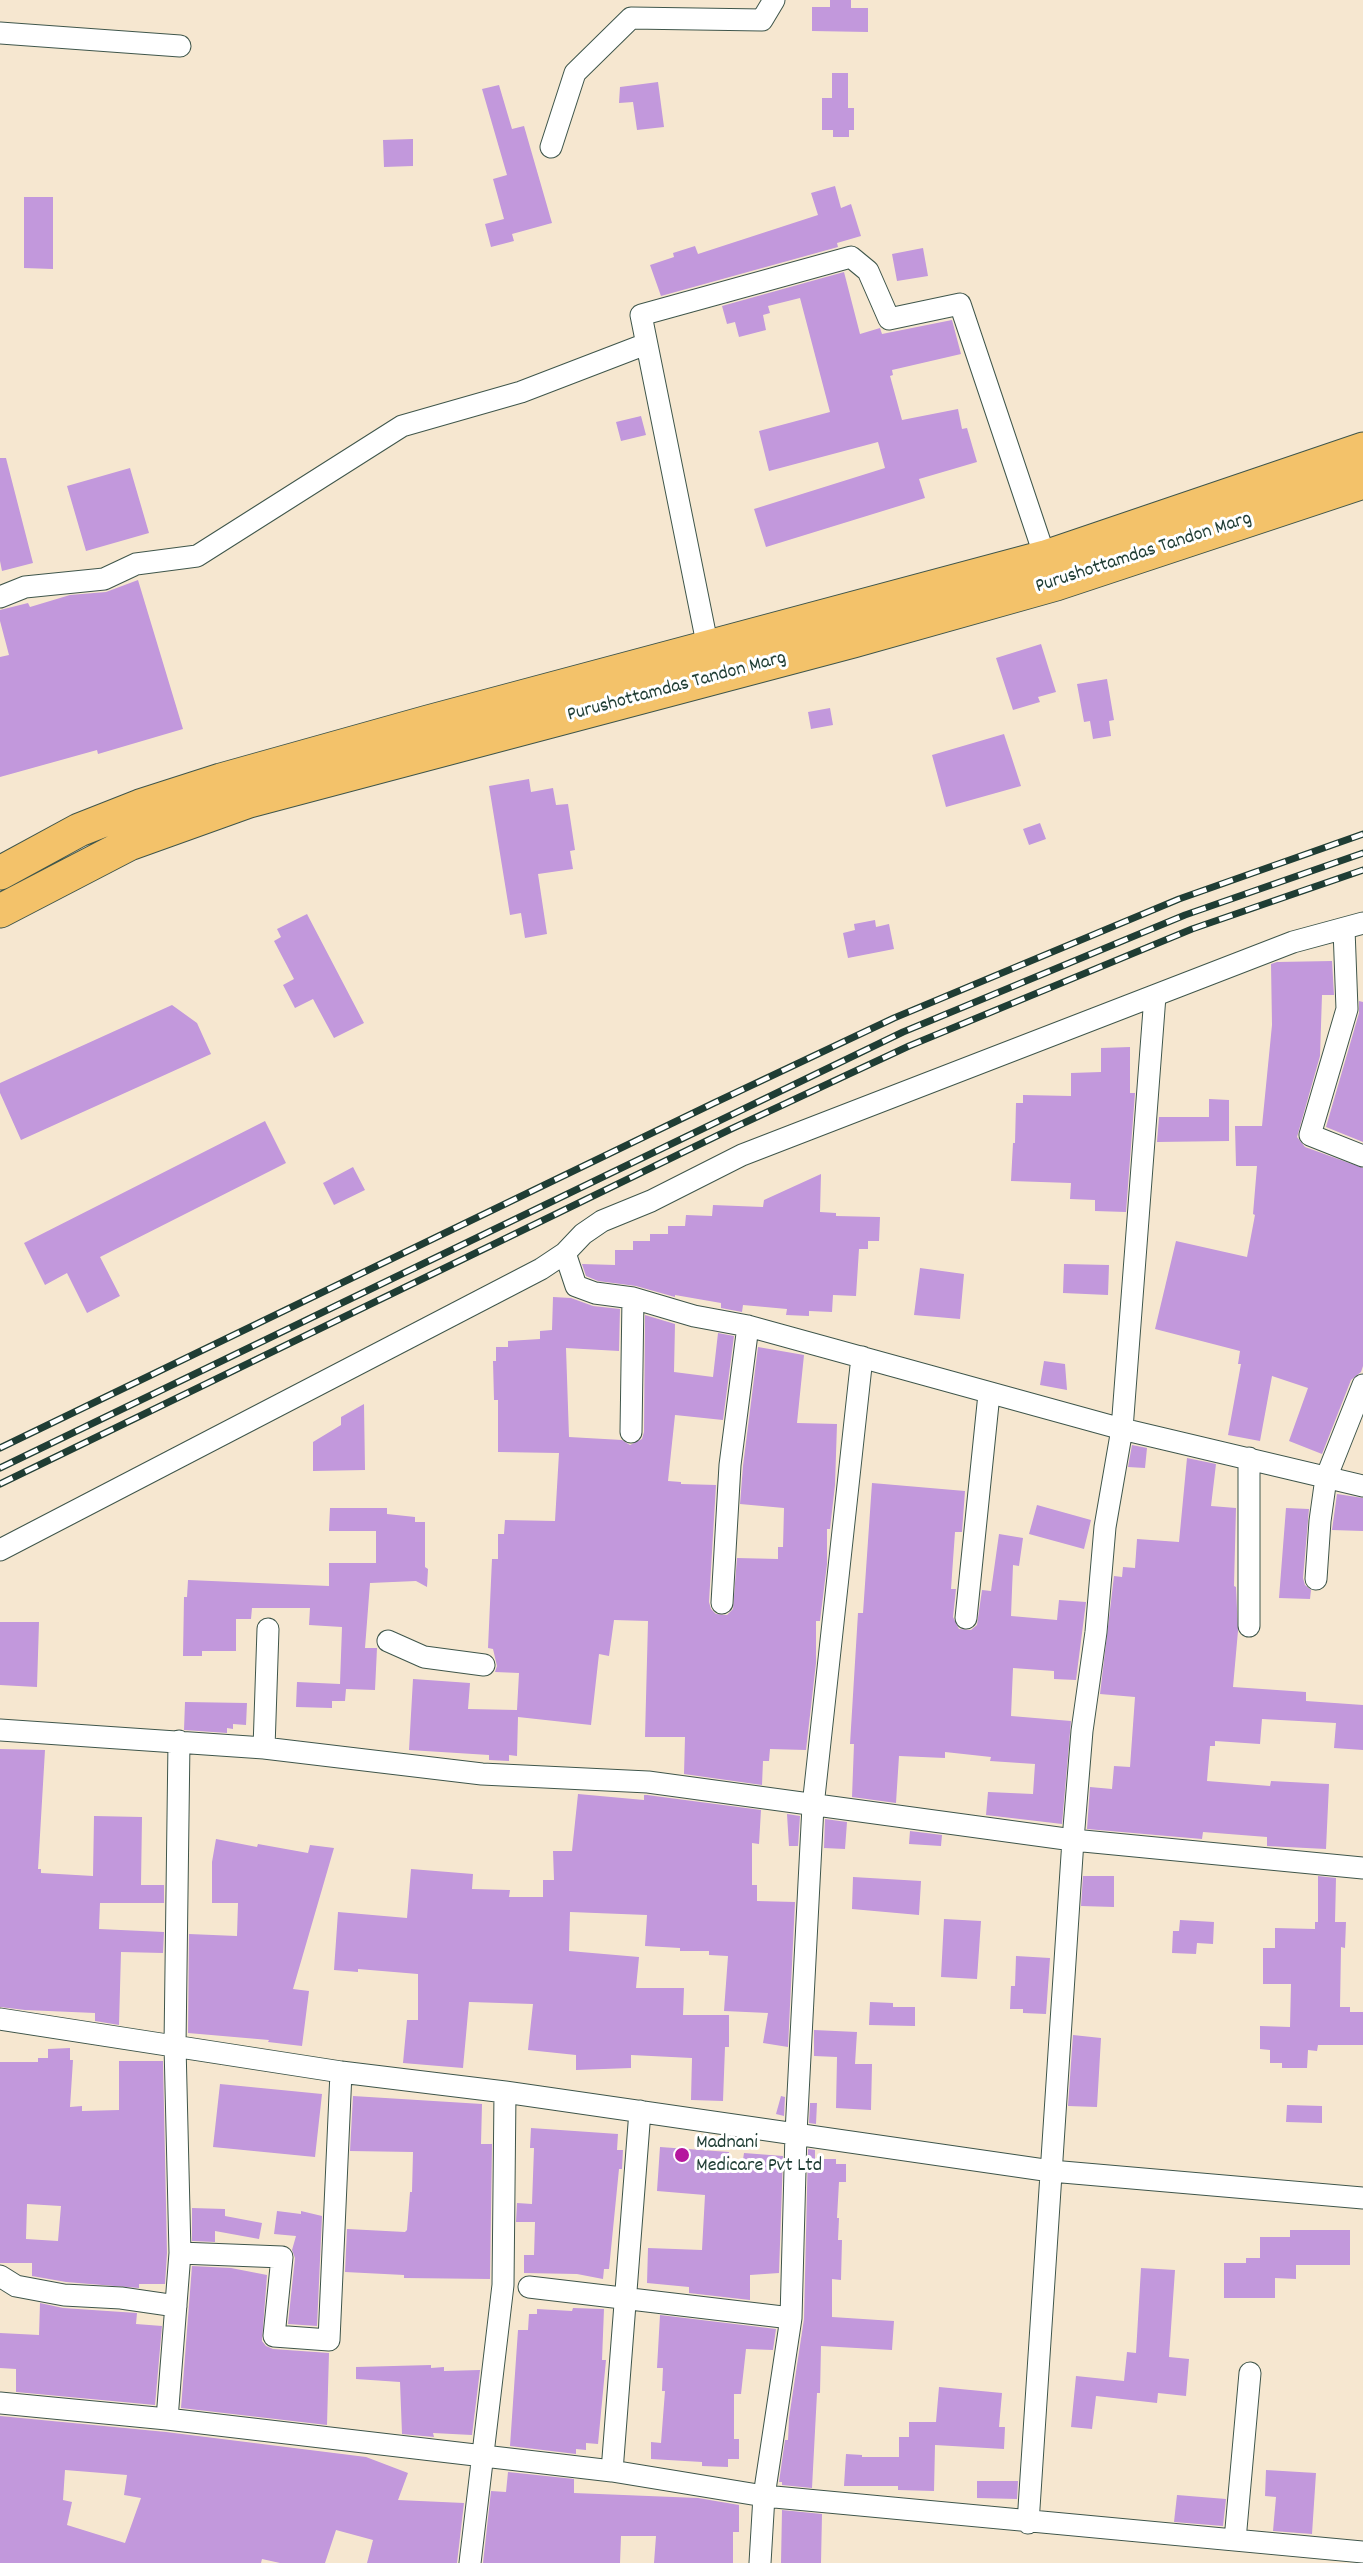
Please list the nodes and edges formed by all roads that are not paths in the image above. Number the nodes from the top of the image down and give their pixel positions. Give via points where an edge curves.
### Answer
1 (774, 0) edge
2 (0, 33) edge
3 (180, 46) dead end
4 (551, 147) dead end
5 (646, 344) junction
6 (1363, 449) edge
7 (1363, 483) edge
8 (1045, 557) junction
9 (0, 597) edge
10 (708, 648) junction
11 (0, 873) edge
12 (0, 911) edge
13 (1354, 926) edge
14 (1155, 996) junction
15 (1363, 1156) edge
16 (566, 1252) junction
17 (633, 1298) junction
18 (748, 1326) junction
19 (862, 1357) junction
20 (1363, 1384) edge
21 (989, 1394) junction
22 (1122, 1429) junction
23 (631, 1432) dead end
24 (1249, 1458) junction
25 (1326, 1478) junction
26 (1363, 1486) edge
27 (0, 1550) edge
28 (1316, 1579) dead end
29 (722, 1603) dead end
30 (966, 1618) dead end
31 (1249, 1626) dead end
32 (268, 1629) dead end
33 (388, 1641) dead end
34 (484, 1665) dead end
35 (0, 1730) edge
36 (179, 1741) junction
37 (264, 1748) junction
38 (813, 1806) junction
39 (1073, 1840) junction
40 (1363, 1868) edge
41 (0, 2019) edge
42 (175, 2045) junction
43 (341, 2072) junction
44 (505, 2092) junction
45 (640, 2111) junction
46 (796, 2133) junction
47 (1051, 2171) junction
48 (1363, 2198) edge
49 (180, 2253) junction
50 (0, 2276) edge
51 (529, 2287) dead end
52 (626, 2299) junction
53 (176, 2306) junction
54 (791, 2319) junction
55 (1250, 2373) dead end
56 (0, 2403) edge
57 (167, 2419) junction
58 (481, 2458) junction
59 (612, 2471) junction
60 (764, 2496) junction
61 (1028, 2523) junction
62 (1235, 2540) junction
63 (1363, 2552) edge
64 (470, 2563) edge
65 (760, 2563) edge

1 - 4 street via 762,20 631,18 575,73
2 - 3 street
5 - 8 street via 641,315 851,257 868,271 889,319 960,304
5 - 9 street via 521,392 402,426 197,556 136,564 104,579 25,587
5 - 10 street
6 - 8 main road
7 - 12 main road, Purushottamdas Tandon Marg via 1056,584 249,801 129,844
8 - 10 main road
10 - 11 main road via 180,793 78,830
13 - 14 street via 1293,942
13 - 15 street via 1347,1010 1310,1135
14 - 16 street via 742,1155 602,1221
14 - 22 street
16 - 17 street via 576,1287
16 - 27 street via 541,1269
17 - 18 street via 694,1316
17 - 23 street
18 - 19 street
18 - 29 street via 730,1465
19 - 21 street
19 - 38 street
20 - 25 street
21 - 22 street
21 - 30 street
22 - 24 street
22 - 39 street via 1105,1527
24 - 25 street
24 - 31 street
25 - 26 street
25 - 28 street
32 - 37 street
33 - 34 street via 424,1658
35 - 36 street
36 - 37 street
36 - 42 street
37 - 38 street via 482,1774 648,1782
38 - 39 street
38 - 46 street
39 - 40 street
39 - 47 street
41 - 42 street
42 - 43 street
42 - 49 street
43 - 44 street
43 - 49 street via 329,2340 274,2336 282,2257
44 - 45 street
44 - 58 street via 503,2284
45 - 46 street
45 - 52 street
46 - 47 street
46 - 54 street
47 - 48 street
47 - 61 street
49 - 53 street
50 - 53 street via 16,2286 64,2295
51 - 52 street
52 - 54 street
52 - 59 street
53 - 57 street
54 - 60 street
55 - 62 street
56 - 57 street
57 - 58 street
58 - 59 street
58 - 64 street
59 - 60 street
60 - 61 street
60 - 65 street
61 - 62 street
62 - 63 street

